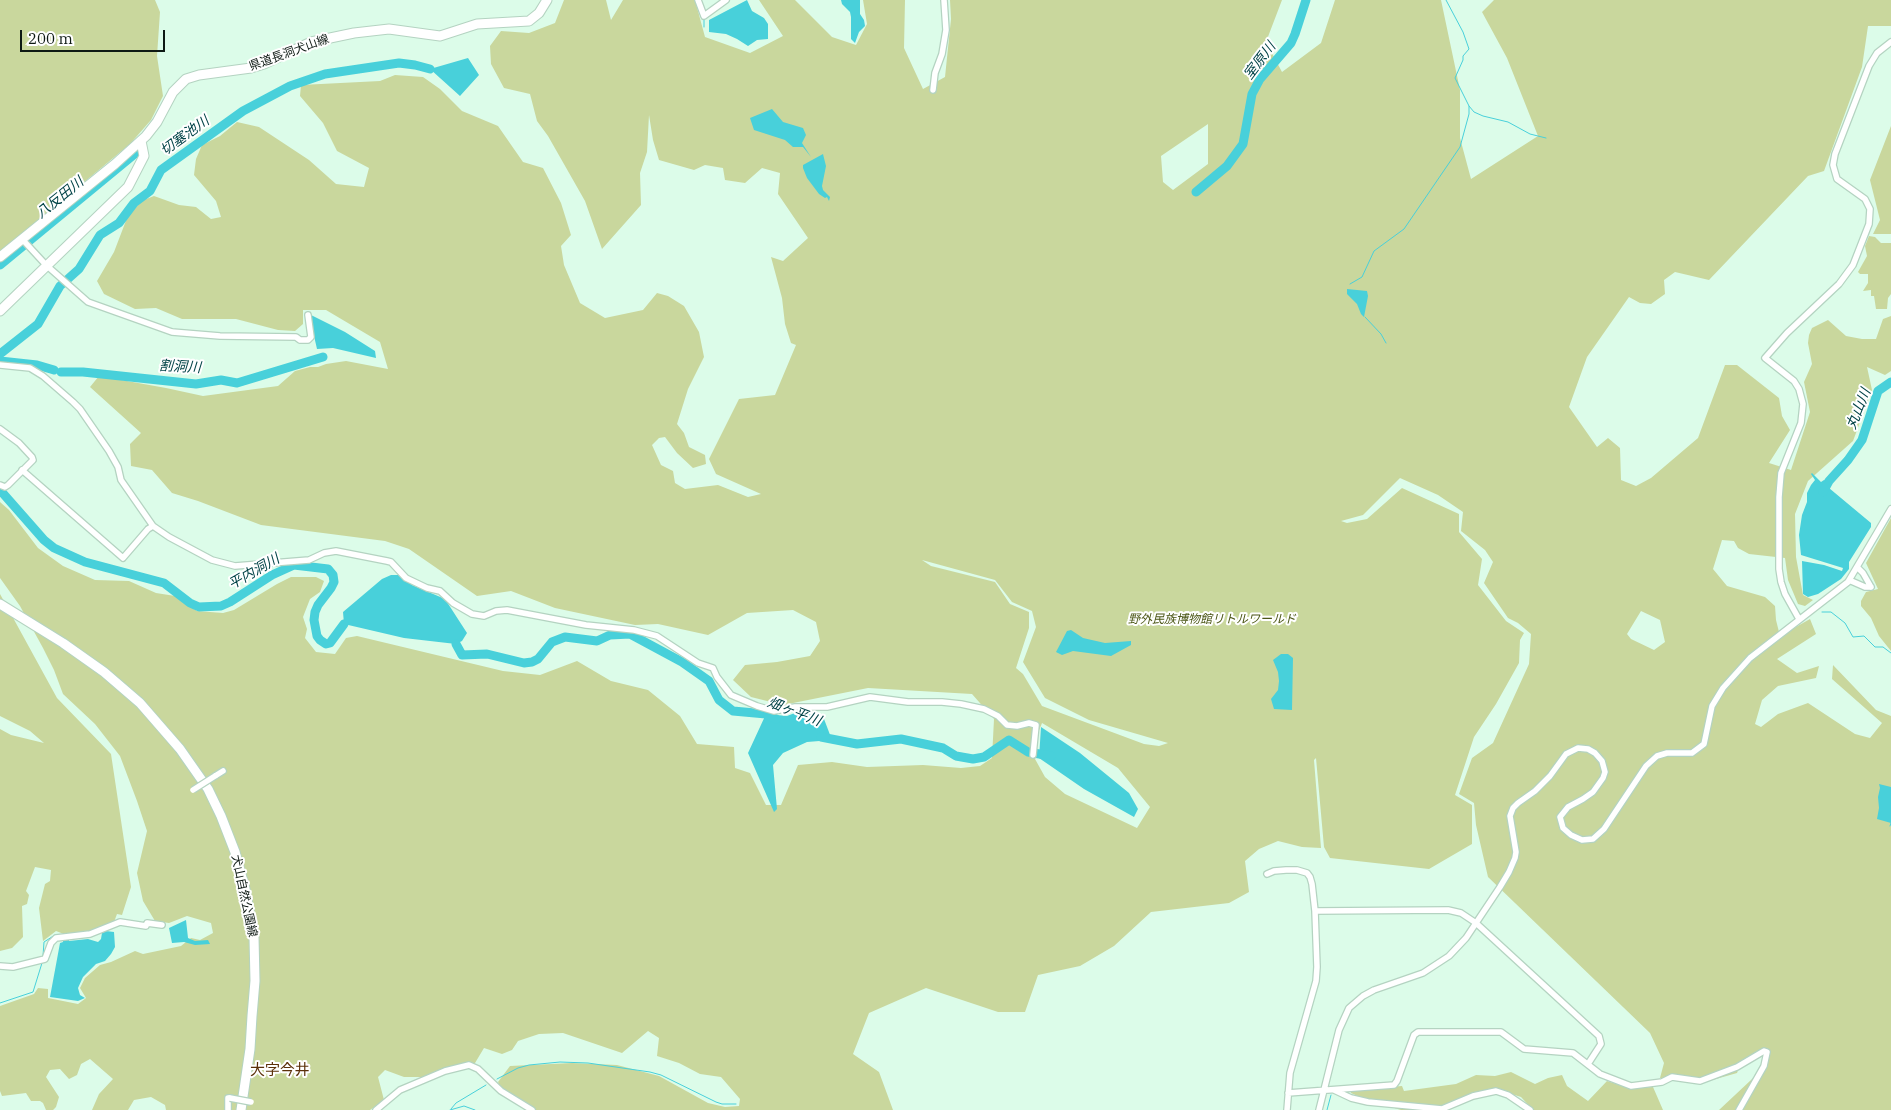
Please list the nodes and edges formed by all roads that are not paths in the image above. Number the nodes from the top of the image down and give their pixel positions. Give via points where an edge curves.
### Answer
1 (547, 0) edge
2 (698, 0) edge
3 (726, 0) edge
4 (944, 0) edge
5 (1891, 42) edge
6 (933, 90) dead end
7 (141, 141) junction
8 (24, 241) junction
9 (0, 257) edge
10 (46, 265) junction
11 (0, 310) edge
12 (308, 315) dead end
13 (0, 365) edge
14 (0, 429) edge
15 (22, 470) junction
16 (0, 485) edge
17 (1891, 509) edge
18 (153, 526) junction
19 (1858, 568) junction
20 (1850, 580) junction
21 (0, 604) edge
22 (1799, 619) junction
23 (1033, 752) dead end
24 (223, 772) dead end
25 (193, 790) dead end
26 (1267, 874) dead end
27 (1314, 911) junction
28 (1476, 923) junction
29 (162, 925) dead end
30 (0, 966) edge
31 (1588, 1064) junction
32 (1324, 1090) junction
33 (1334, 1090) junction
34 (1288, 1093) junction
35 (251, 1102) dead end
36 (228, 1110) edge
37 (241, 1110) edge
38 (376, 1110) edge
39 (532, 1110) edge
40 (1287, 1110) edge
41 (1319, 1110) edge
42 (1530, 1110) edge
43 (1739, 1110) edge

1 - 7 main road, 県道長洞犬山線 via 529,21 477,24 440,36 390,29 354,33 312,42 251,68 192,77 178,86 157,122
2 - 3 street via 704,16
4 - 6 street via 946,30
5 - 22 street via 1877,53 1869,66 1833,165 1837,179 1864,199 1870,209 1869,224 1853,265 1839,284 1786,333 1765,358 1794,381 1804,404 1801,424 1781,473 1779,498 1781,582
7 - 8 main road, 県道長洞犬山線
7 - 10 main road via 143,158 128,187
8 - 9 main road, 県道長洞犬山線
8 - 10 street
10 - 11 main road
10 - 12 street via 88,302 172,332 308,340 311,337
13 - 18 street via 30,368 80,409 115,459 121,480
14 - 15 street via 32,457
15 - 16 street via 6,486
15 - 18 street via 124,558
17 - 19 street
18 - 23 street via 192,550 225,564 309,560 324,553 345,553 391,562 406,578 440,591 472,614 484,616 507,610 646,632 698,663 713,668 731,695 774,711 827,707 870,698 942,702 984,709 1008,725 1036,725
19 - 20 street
19 - 20 street via 1871,587 1865,588
20 - 22 street
21 - 37 main road, 犬山自然公園線 via 104,672 140,703 180,748 208,789 221,816 235,852 254,937 250,1049
22 - 28 street via 1750,658 1723,688 1712,706 1704,744 1692,753 1672,752 1657,756 1646,766 1604,829 1593,839 1582,840 1571,835 1563,828 1560,816 1568,807 1593,792 1605,772 1602,761 1588,749 1572,749 1566,754 1550,776 1513,808 1510,816 1516,852 1514,862
24 - 25 street, bridge
26 - 27 street via 1286,870 1307,873 1312,884
27 - 28 street via 1454,910
27 - 34 street via 1316,981 1290,1073
28 - 31 street via 1599,1036 1600,1046
28 - 32 street via 1466,938 1437,966 1374,990 1349,1008 1339,1030
29 - 30 street via 120,922 90,934 56,938 45,959 13,967
31 - 33 street via 1570,1052 1524,1049 1501,1032 1421,1032 1414,1035 1394,1085
31 - 43 street via 1600,1074 1631,1086 1662,1082 1672,1077 1700,1081 1767,1052 1764,1066
32 - 33 street
32 - 34 street
32 - 41 street
33 - 42 street via 1368,1102 1442,1109 1473,1096 1496,1091
34 - 40 street
35 - 36 street, bridge via 228,1098
38 - 39 street via 400,1090 445,1071 468,1066 478,1069 501,1091

